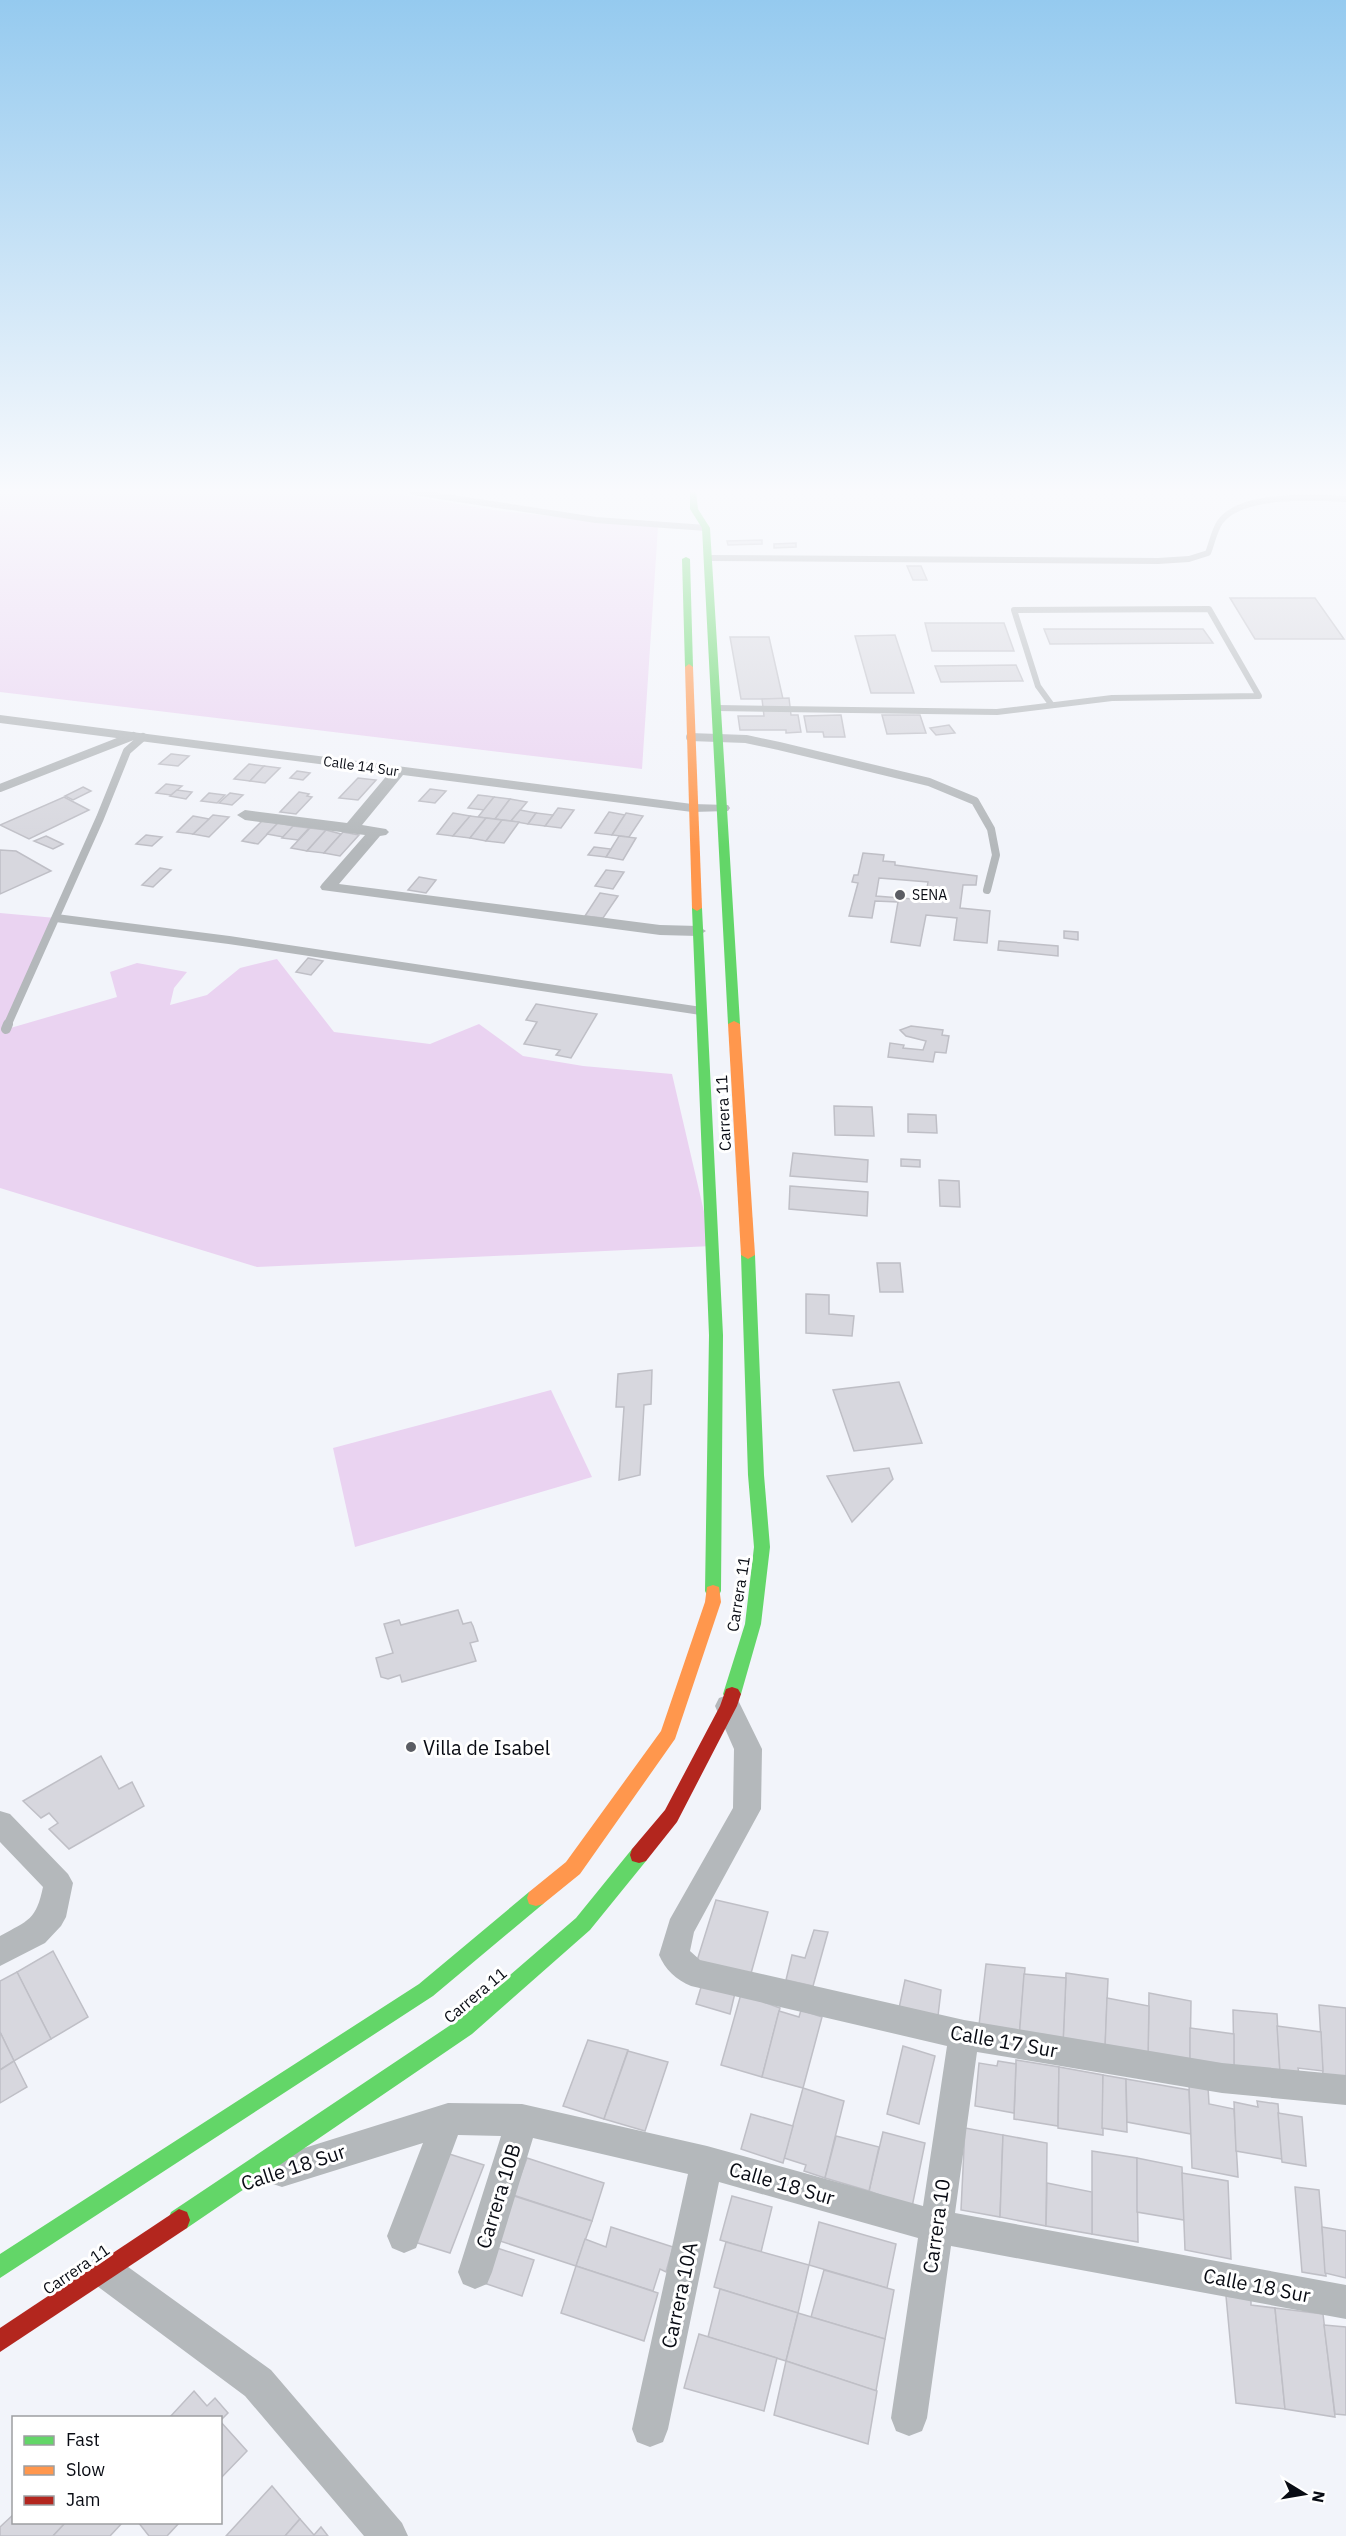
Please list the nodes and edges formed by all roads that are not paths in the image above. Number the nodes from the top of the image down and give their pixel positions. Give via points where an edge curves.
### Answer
1 (687, 610) edge
2 (711, 610) edge
3 (1014, 610) edge
4 (1210, 610) edge
5 (1051, 704) junction
6 (717, 708) junction
7 (0, 719) edge
8 (138, 736) junction
9 (718, 736) junction
10 (690, 737) junction
11 (399, 771) junction
12 (0, 788) edge
13 (692, 808) junction
14 (723, 808) junction
15 (245, 815) dead end
16 (351, 828) junction
17 (987, 890) dead end
18 (56, 918) junction
19 (698, 931) junction
20 (701, 1011) junction
21 (6, 1029) dead end
22 (728, 1706) junction
23 (0, 1823) edge
24 (0, 1952) edge
25 (964, 2035) junction
26 (1346, 2090) edge
27 (448, 2120) junction
28 (522, 2120) junction
29 (707, 2162) junction
30 (224, 2189) junction
31 (936, 2226) junction
32 (404, 2236) dead end
33 (0, 2267) edge
34 (104, 2270) junction
35 (475, 2272) dead end
36 (1346, 2302) edge
37 (0, 2341) edge
38 (909, 2418) dead end
39 (650, 2429) dead end
40 (389, 2536) edge

1 - 10 main road, Carrera 11
2 - 6 main road, Carrera 11
3 - 5 lane via 1038,686
4 - 5 lane via 1259,696 1112,698
5 - 6 lane via 997,712
6 - 9 main road, Carrera 11
7 - 8 street, Calle 14 Sur
8 - 11 street, Calle 14 Sur
8 - 12 lane
8 - 18 lane via 127,751
9 - 10 lane
9 - 14 main road, Carrera 11
9 - 17 lane via 779,746 929,782 975,801 991,829 996,855
10 - 13 main road, Carrera 11
11 - 13 street, Calle 14 Sur
11 - 16 street
13 - 14 street, Calle 14 Sur
13 - 19 main road, Carrera 11
14 - 22 main road, Carrera 11 via 762,1547 753,1624
15 - 16 street
16 - 19 street via 378,831 328,887 660,930
18 - 20 lane
18 - 21 lane
19 - 20 main road, Carrera 11
20 - 33 main road, Carrera 11 via 716,1335 713,1602 669,1734 573,1868 426,1990
22 - 25 street, Calle 17 Sur via 748,1749 747,1809 680,1929 674,1955 691,1972
22 - 30 main road, Carrera 11 via 671,1816 583,1924 465,2027
23 - 24 street via 58,1883 51,1917 34,1933
25 - 26 street, Calle 17 Sur via 1222,2078
25 - 31 street, Carrera 10
27 - 28 street, Calle 18 Sur
27 - 30 street, Calle 18 Sur
27 - 32 street
28 - 29 street, Calle 18 Sur
28 - 35 street, Carrera 10B
29 - 31 street, Calle 18 Sur
29 - 39 street, Carrera 10A
30 - 34 main road, Carrera 11
31 - 36 street, Calle 18 Sur
31 - 38 street, Carrera 10
34 - 37 main road, Carrera 11
34 - 40 street via 258,2383

